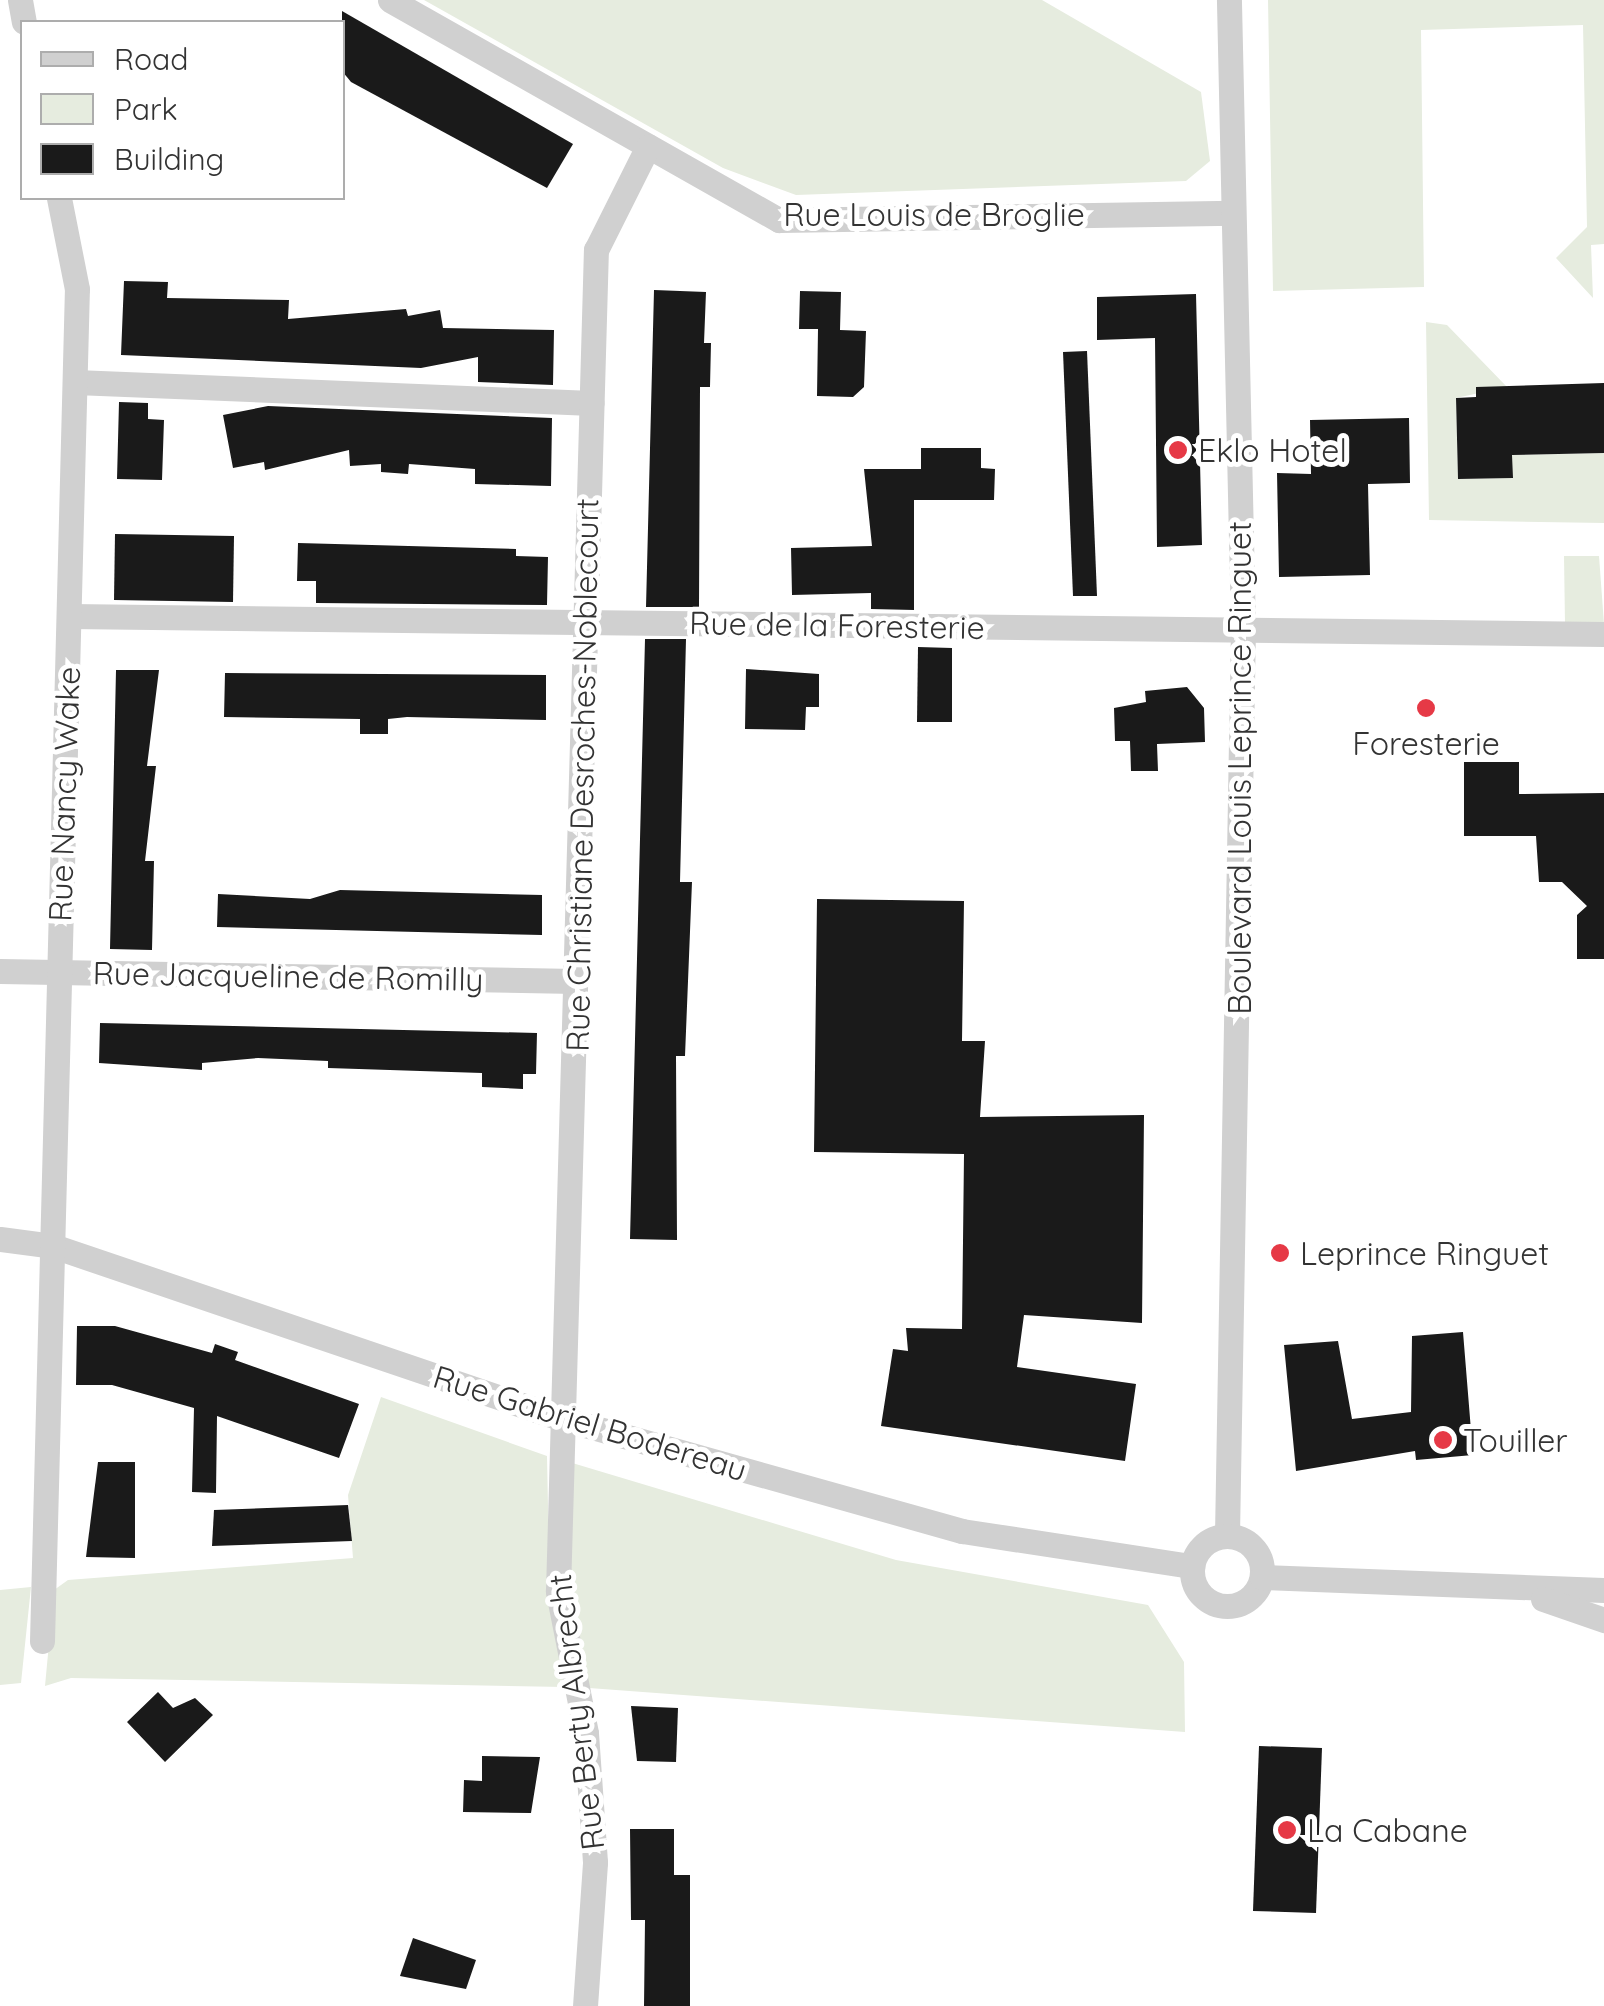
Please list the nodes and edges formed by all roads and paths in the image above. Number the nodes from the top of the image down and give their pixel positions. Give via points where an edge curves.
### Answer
1 (390, 0) edge
2 (1229, 0) edge
3 (648, 146) junction
4 (60, 200) edge
5 (1234, 213) junction
6 (75, 382) junction
7 (592, 402) junction
8 (69, 616) junction
9 (586, 622) junction
10 (1243, 629) junction
11 (1604, 634) edge
12 (0, 971) edge
13 (60, 972) junction
14 (576, 981) junction
15 (0, 1240) edge
16 (53, 1246) junction
17 (560, 1418) junction
18 (1227, 1535) junction
19 (1192, 1566) junction
20 (1262, 1577) junction
21 (1604, 1590) edge
22 (1524, 1592) junction
23 (1604, 1620) edge
24 (42, 1642) dead end
25 (585, 2006) edge

1 - 3 street, Rue Louis de Broglie
2 - 5 street, Boulevard Louis Leprince Ringuet
3 - 5 street, Rue Louis de Broglie via 779,220
3 - 7 street, Rue Christiane Desroches-Noblecourt via 596,250
4 - 6 street, Rue Nancy Wake via 77,289
5 - 10 street, Boulevard Louis Leprince Ringuet
6 - 7 street
6 - 8 street, Rue Nancy Wake
7 - 9 street, Rue Christiane Desroches-Noblecourt
8 - 9 street, Rue de la Foresterie
8 - 13 street, Rue Nancy Wake
9 - 10 street, Rue de la Foresterie
9 - 14 street, Rue Christiane Desroches-Noblecourt
10 - 11 street, Rue de la Foresterie
10 - 18 street, Boulevard Louis Leprince Ringuet
12 - 13 street, Rue Jacqueline de Romilly
13 - 14 street, Rue Jacqueline de Romilly
13 - 16 street, Rue Nancy Wake
14 - 17 street, Rue Christiane Desroches-Noblecourt
15 - 16 street, Rue Gabriel Bodereau
16 - 17 street, Rue Gabriel Bodereau
16 - 24 street, Rue Nancy Wake
17 - 19 street, Rue Gabriel Bodereau via 962,1531
17 - 25 street, Rue Berty Albrecht via 558,1591 586,1733 595,1862
18 - 19 street via 1208,1541
18 - 20 street via 1254,1548
19 - 20 street via 1197,1590 1224,1607 1245,1602
20 - 22 street
21 - 22 street
22 - 23 street

